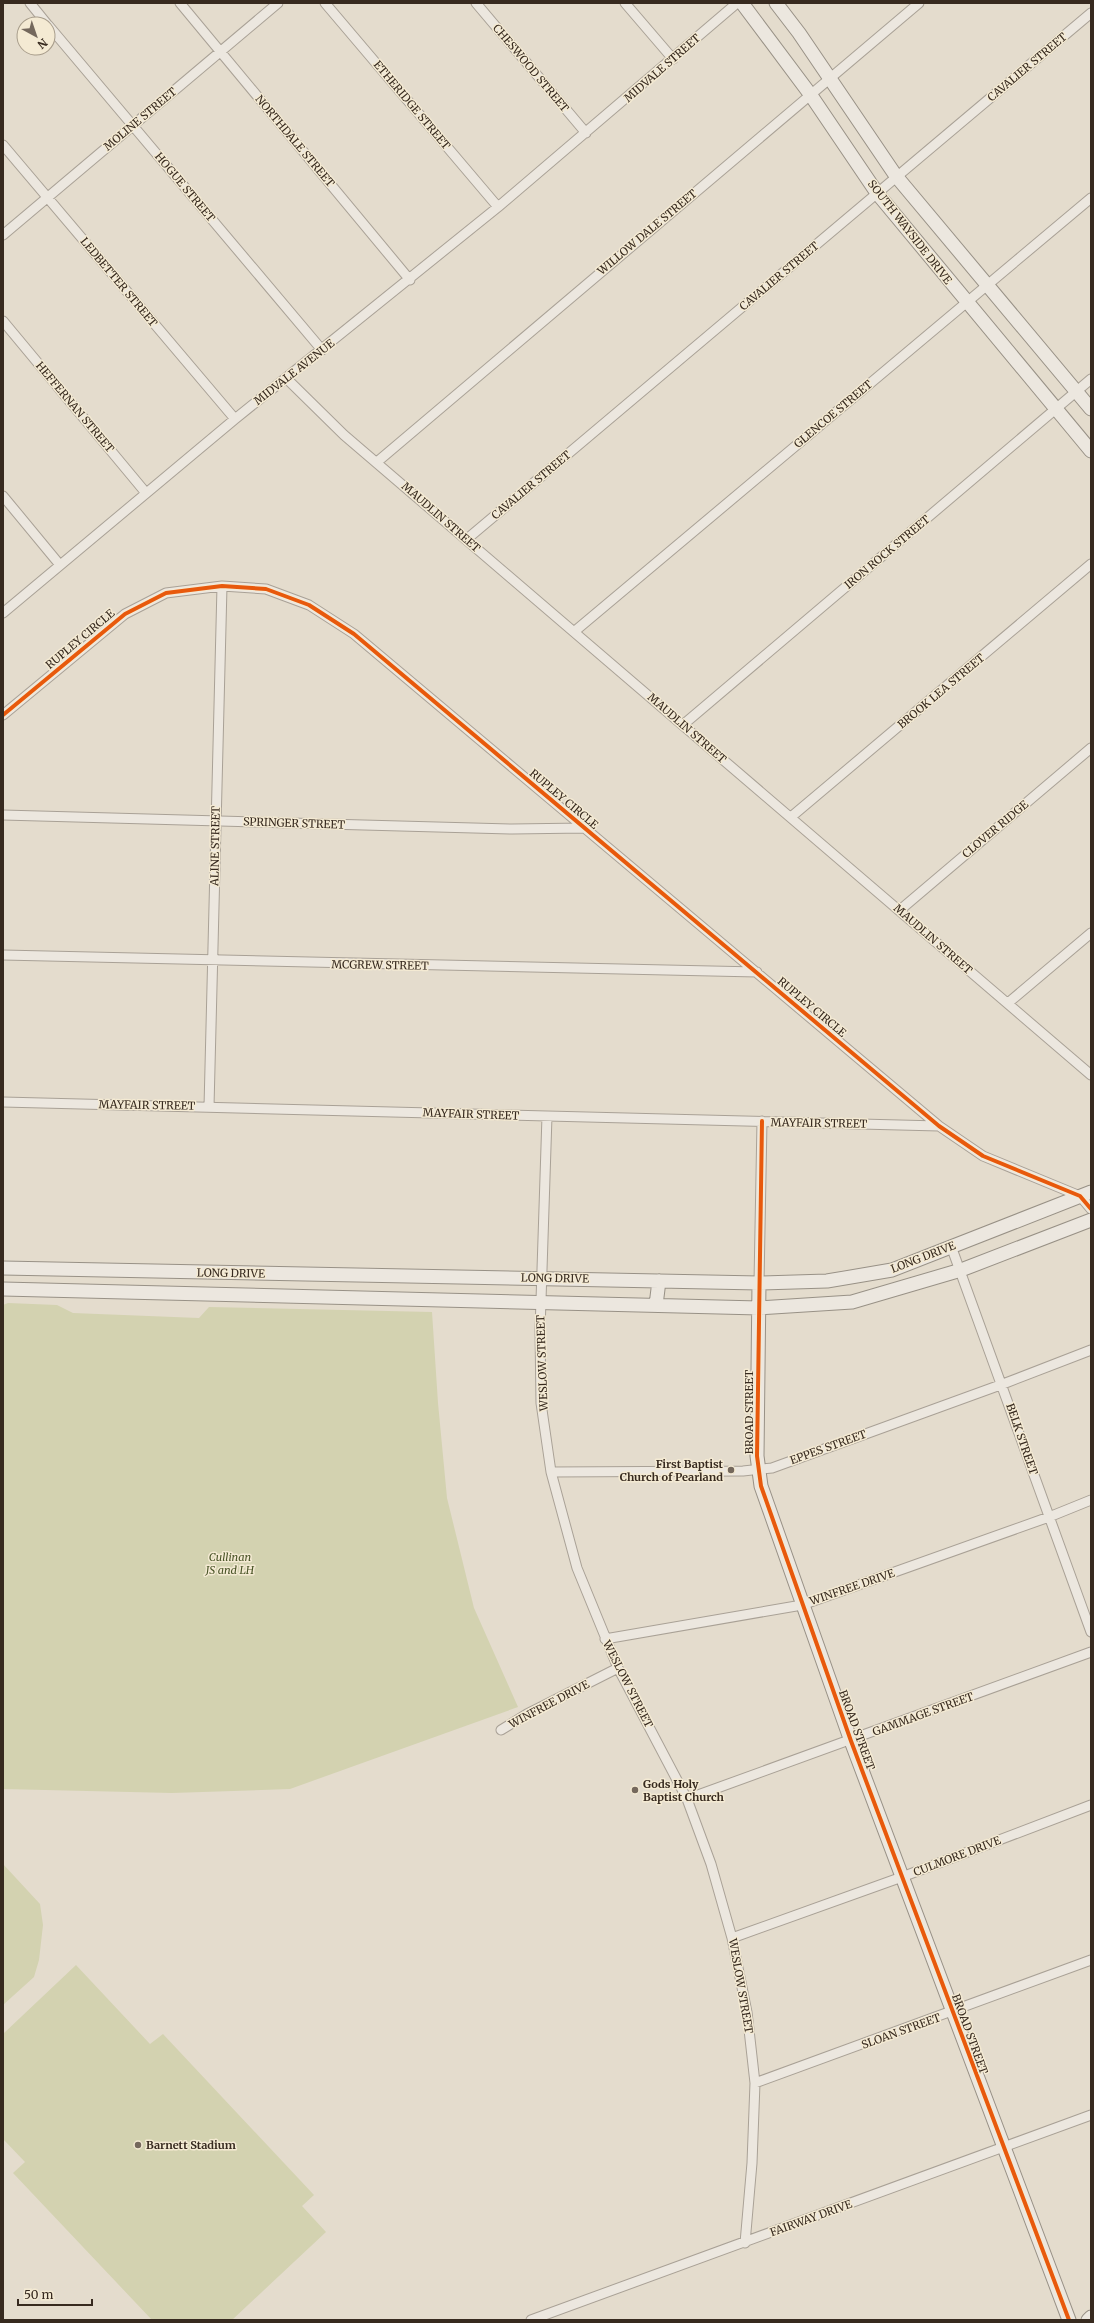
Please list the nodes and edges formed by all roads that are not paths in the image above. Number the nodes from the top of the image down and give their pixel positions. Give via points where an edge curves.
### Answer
1 (30, 3) edge
2 (180, 3) edge
3 (278, 3) edge
4 (325, 3) edge
5 (476, 3) edge
6 (625, 3) edge
7 (737, 3) edge
8 (742, 3) edge
9 (776, 3) edge
10 (918, 3) edge
11 (1091, 12) edge
12 (41, 16) edge
13 (56, 34) edge
14 (220, 51) junction
15 (673, 59) junction
16 (829, 78) junction
17 (810, 94) junction
18 (133, 125) junction
19 (586, 133) junction
20 (3, 145) edge
21 (896, 176) junction
22 (877, 193) junction
23 (47, 198) junction
24 (1091, 198) edge
25 (498, 206) junction
26 (3, 235) edge
27 (410, 280) junction
28 (987, 286) junction
29 (966, 303) junction
30 (3, 321) edge
31 (322, 350) junction
32 (286, 378) junction
33 (1091, 379) edge
34 (1076, 391) junction
35 (1055, 409) junction
36 (1091, 409) edge
37 (235, 419) junction
38 (1091, 451) edge
39 (377, 462) junction
40 (146, 493) junction
41 (3, 496) edge
42 (467, 539) junction
43 (1091, 564) edge
44 (60, 565) junction
45 (222, 586) junction
46 (3, 613) edge
47 (574, 631) junction
48 (3, 715) edge
49 (684, 724) junction
50 (1091, 748) edge
51 (3, 815) edge
52 (791, 817) junction
53 (215, 820) junction
54 (584, 828) junction
55 (900, 910) junction
56 (1091, 932) edge
57 (3, 955) edge
58 (212, 961) junction
59 (757, 972) junction
60 (1008, 1003) junction
61 (1089, 1070) edge
62 (3, 1102) edge
63 (209, 1107) junction
64 (547, 1116) junction
65 (762, 1121) junction
66 (939, 1126) junction
67 (1085, 1194) edge
68 (1091, 1208) edge
69 (1091, 1220) edge
70 (951, 1246) junction
71 (3, 1268) edge
72 (39, 1268) junction
73 (961, 1270) junction
74 (164, 1272) junction
75 (304, 1274) junction
76 (429, 1276) junction
77 (540, 1278) junction
78 (659, 1281) junction
79 (759, 1284) junction
80 (3, 1289) edge
81 (37, 1290) junction
82 (163, 1293) junction
83 (302, 1296) junction
84 (429, 1299) junction
85 (540, 1301) junction
86 (656, 1305) junction
87 (759, 1308) junction
88 (1091, 1350) edge
89 (1003, 1384) junction
90 (758, 1471) junction
91 (551, 1472) junction
92 (1091, 1500) edge
93 (1049, 1518) junction
94 (802, 1605) junction
95 (1091, 1632) edge
96 (605, 1639) junction
97 (1091, 1652) edge
98 (618, 1668) junction
99 (501, 1730) dead end
100 (851, 1741) junction
101 (687, 1799) junction
102 (1091, 1805) edge
103 (902, 1877) junction
104 (732, 1938) junction
105 (1091, 1960) edge
106 (952, 2012) junction
107 (755, 2083) junction
108 (1091, 2115) edge
109 (1003, 2147) junction
110 (745, 2243) junction
111 (1091, 2317) edge
112 (531, 2320) edge
113 (1069, 2320) edge
114 (1088, 2320) edge

1 - 12 street, HOGUE STREET
2 - 14 street, NORTHDALE STREET
3 - 14 street, MOLINE STREET
4 - 25 street, ETHERIDGE STREET
5 - 19 street, CHESWOOD STREET
6 - 15 street
7 - 15 street, MIDVALE STREET
8 - 17 main road, SOUTH WAYSIDE DRIVE
9 - 16 main road via 799,32
10 - 16 street, WILLOW DALE STREET
11 - 21 street, CAVALIER STREET
13 - 18 street, HOGUE STREET
14 - 18 street, MOLINE STREET
14 - 27 street, NORTHDALE STREET
15 - 19 street, MIDVALE STREET
16 - 17 street, WILLOW DALE STREET
16 - 21 main road
17 - 22 main road, SOUTH WAYSIDE DRIVE
17 - 39 street, WILLOW DALE STREET
18 - 23 street, MOLINE STREET
18 - 31 street, HOGUE STREET
19 - 25 street, MIDVALE AVENUE
20 - 23 street, LEDBETTER STREET
21 - 22 street, CAVALIER STREET
21 - 28 main road
22 - 29 main road, SOUTH WAYSIDE DRIVE
22 - 42 street, CAVALIER STREET
23 - 26 street, MOLINE STREET
23 - 37 street, LEDBETTER STREET
24 - 28 street, GLENCOE STREET
25 - 27 street, MIDVALE AVENUE
27 - 31 street, MIDVALE AVENUE
28 - 29 street, GLENCOE STREET
28 - 34 main road
29 - 35 main road, SOUTH WAYSIDE DRIVE
29 - 47 street, GLENCOE STREET
30 - 40 street, HEFFERNAN STREET
31 - 32 street, MIDVALE AVENUE
32 - 37 street, MIDVALE AVENUE
32 - 39 street, MAUDLIN STREET via 344,435
33 - 34 street, IRON ROCK STREET
34 - 35 street, IRON ROCK STREET
34 - 36 main road
35 - 38 main road, SOUTH WAYSIDE DRIVE
35 - 49 street, IRON ROCK STREET
37 - 40 street, MIDVALE AVENUE
39 - 42 street, MAUDLIN STREET
40 - 44 street, MIDVALE AVENUE
41 - 44 street
42 - 47 street, MAUDLIN STREET
43 - 52 street, BROOK LEA STREET
44 - 46 street, MIDVALE AVENUE
45 - 48 street, RUPLEY CIRCLE via 166,593 125,614
45 - 53 street, ALINE STREET
45 - 54 street, RUPLEY CIRCLE via 266,589 309,604 354,634
47 - 49 street, MAUDLIN STREET
49 - 52 street, MAUDLIN STREET
50 - 55 street, CLOVER RIDGE
51 - 53 street, SPRINGER STREET
52 - 55 street, MAUDLIN STREET
53 - 54 street, SPRINGER STREET via 512,829
53 - 58 street, ALINE STREET
54 - 59 street, RUPLEY CIRCLE
55 - 60 street, MAUDLIN STREET
56 - 60 street
57 - 58 street, MCGREW STREET
58 - 59 street, MCGREW STREET
58 - 63 street, ALINE STREET
59 - 66 street, RUPLEY CIRCLE
60 - 61 street, MAUDLIN STREET
62 - 63 street, MAYFAIR STREET
63 - 64 street, MAYFAIR STREET
64 - 65 street, MAYFAIR STREET
64 - 77 street, WESLOW STREET
65 - 66 street, MAYFAIR STREET
65 - 79 street, BROAD STREET
66 - 67 street, RUPLEY CIRCLE via 983,1156
67 - 68 street, RUPLEY CIRCLE
67 - 70 main road, LONG DRIVE
69 - 73 main road, LONG DRIVE
70 - 73 street, BELK STREET
70 - 79 main road, LONG DRIVE via 892,1270 828,1281
71 - 72 main road, LONG DRIVE
72 - 74 main road, LONG DRIVE
72 - 81 main road
73 - 87 main road, LONG DRIVE via 852,1302
73 - 89 street, BELK STREET
74 - 75 main road, LONG DRIVE
74 - 82 main road
75 - 76 main road, LONG DRIVE
75 - 83 main road
76 - 77 main road, LONG DRIVE
76 - 84 main road
77 - 78 main road, LONG DRIVE
77 - 85 street, WESLOW STREET
78 - 79 main road, LONG DRIVE
78 - 86 main road
79 - 87 main road, BROAD STREET
80 - 81 main road, LONG DRIVE
81 - 82 main road, LONG DRIVE
82 - 83 main road, LONG DRIVE
83 - 84 main road, LONG DRIVE
84 - 85 main road, LONG DRIVE
85 - 86 main road, LONG DRIVE
85 - 91 street, WESLOW STREET via 541,1403
86 - 87 main road, LONG DRIVE
87 - 90 main road, BROAD STREET
88 - 89 street, EPPES STREET
89 - 90 street, EPPES STREET
89 - 93 street, BELK STREET
90 - 91 street, EPPES STREET
90 - 94 main road, BROAD STREET
91 - 96 street, WESLOW STREET via 577,1568
92 - 93 street, WINFREE DRIVE
93 - 94 street, WINFREE DRIVE
93 - 95 street, BELK STREET
94 - 96 street, WINFREE DRIVE
94 - 100 main road, BROAD STREET
96 - 98 street, WESLOW STREET
97 - 100 street, GAMMAGE STREET
98 - 99 street, WINFREE DRIVE
98 - 101 street, WESLOW STREET
100 - 101 street, GAMMAGE STREET
100 - 103 main road, BROAD STREET
101 - 104 street, WESLOW STREET via 711,1864
102 - 103 street, CULMORE DRIVE
103 - 104 street, CULMORE DRIVE
103 - 106 main road, BROAD STREET
104 - 107 street, WESLOW STREET via 747,2012
105 - 106 street, SLOAN STREET
106 - 107 street, SLOAN STREET
106 - 109 main road, BROAD STREET
107 - 110 street, WESLOW STREET
108 - 109 street, FAIRWAY DRIVE
109 - 110 street, FAIRWAY DRIVE
109 - 113 main road, BROAD STREET
110 - 112 street, FAIRWAY DRIVE
111 - 114 main road

